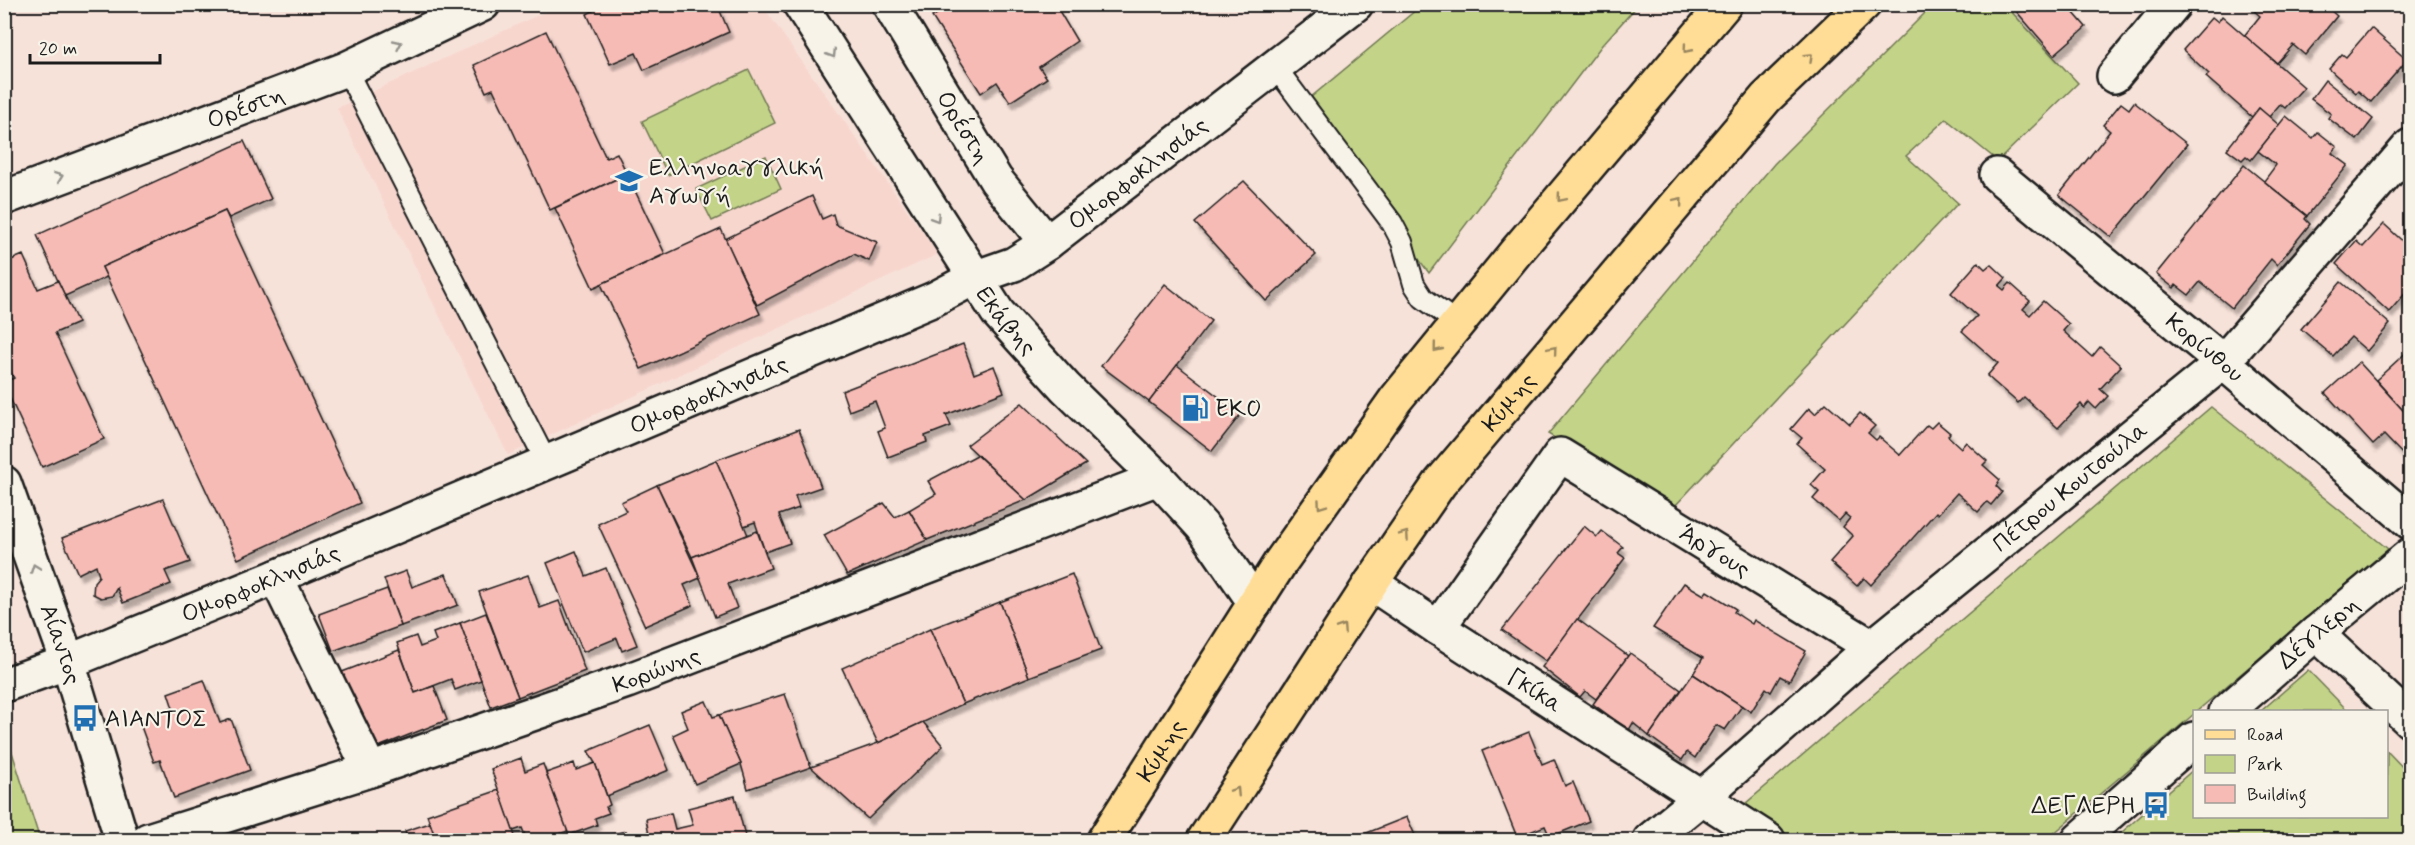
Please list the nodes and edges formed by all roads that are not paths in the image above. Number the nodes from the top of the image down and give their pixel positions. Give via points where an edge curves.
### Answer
1 (483, 4) edge
2 (800, 4) edge
3 (890, 4) edge
4 (1356, 4) edge
5 (1725, 4) edge
6 (1864, 4) edge
7 (2174, 4) edge
8 (1276, 68) junction
9 (345, 69) junction
10 (2114, 76) dead end
11 (2410, 146) edge
12 (1997, 175) dead end
13 (4, 198) edge
14 (1047, 243) junction
15 (974, 278) junction
16 (1457, 323) junction
17 (2223, 362) junction
18 (547, 464) junction
19 (1158, 478) junction
20 (4, 483) edge
21 (2410, 522) edge
22 (2410, 555) edge
23 (276, 577) junction
24 (1371, 583) junction
25 (1255, 603) junction
26 (1438, 628) junction
27 (2316, 633) junction
28 (1872, 647) junction
29 (68, 662) junction
30 (4, 686) edge
31 (2227, 710) edge
32 (2410, 721) edge
33 (2193, 740) edge
34 (370, 770) junction
35 (1701, 798) junction
36 (122, 840) edge
37 (148, 840) edge
38 (1104, 840) edge
39 (1204, 840) edge
40 (1650, 840) edge
41 (1768, 840) edge
42 (2079, 840) edge

9 -> 1 street, Ορέστη
2 -> 15 street, Εκάβης
3 - 14 street, Ορέστη via 996,180
4 - 8 street, Ομορφοκλησιάς
5 -> 16 main road, Κύμης
24 -> 6 main road, Κύμης via 1440,483 1766,98
7 - 10 street
8 - 14 street, Ομορφοκλησιάς
8 - 16 lane via 1392,223 1423,298
13 -> 9 street, Ορέστη
9 - 18 lane
11 - 17 street, Πέτρου Κουτσούλα
12 - 17 street, Κορίνθου
14 - 15 street, Ομορφοκλησιάς via 1014,264
15 - 18 street, Ομορφοκλησιάς via 934,299
15 - 19 street, Εκάβης via 998,313 1065,387
16 -> 25 main road, Κύμης via 1396,399
17 - 21 street, Κορίνθου
17 - 28 street, Πέτρου Κουτσούλα
18 - 23 street, Ομορφοκλησιάς
19 - 25 street, Εκάβης via 1202,526
19 - 34 street, Κορώνης via 627,681
29 -> 20 street, Αίαντος
22 - 27 street, Δέγλερη
23 - 29 street, Ομορφοκλησιάς
23 - 34 street
24 - 26 street, Γκίκα
39 -> 24 main road, Κύμης
25 - 38 main road, Κύμης
26 - 28 street, Άργους via 1560,455
26 - 35 street, Γκίκα
27 - 31 street, Δέγλερη
27 - 32 street
28 - 35 street, Πέτρου Κουτσούλα
29 - 30 street, Ομορφοκλησιάς
29 - 36 street, Αίαντος
33 - 42 street
34 - 37 street, Κορώνης
35 - 40 street, Πέτρου Κουτσούλα
35 - 41 street, Γκίκα

